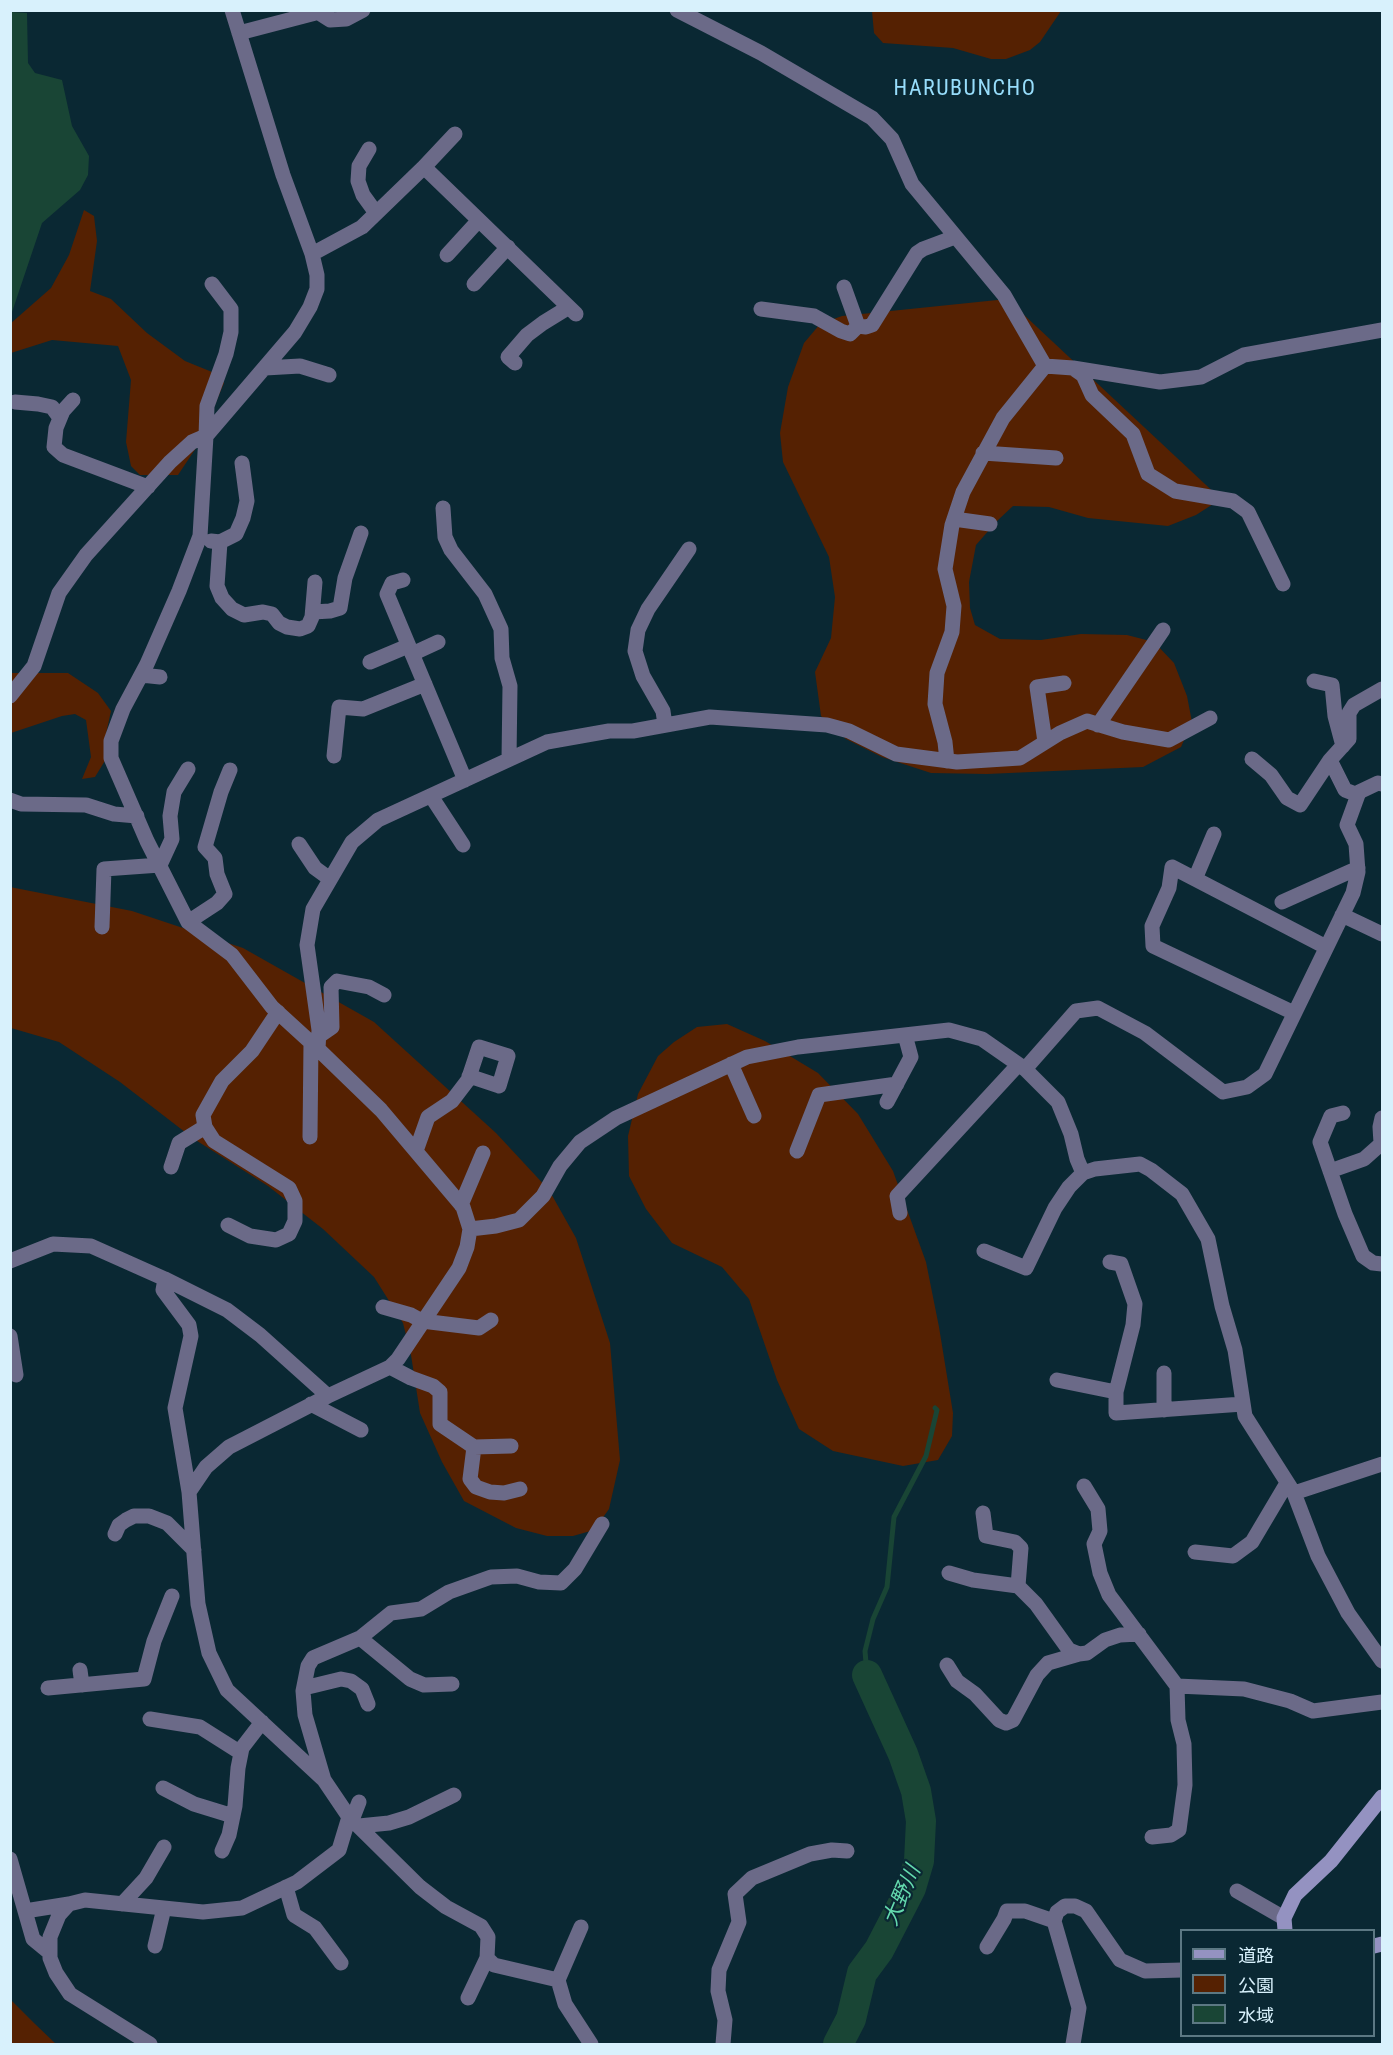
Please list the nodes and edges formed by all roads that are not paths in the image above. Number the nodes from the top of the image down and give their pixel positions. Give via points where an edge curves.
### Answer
1 (232, 10) edge
2 (363, 10) edge
3 (677, 10) edge
4 (323, 12) edge
5 (239, 33) junction
6 (455, 134) dead end
7 (369, 149) dead end
8 (424, 167) junction
9 (376, 213) junction
10 (478, 220) junction
11 (956, 237) junction
12 (508, 248) junction
13 (312, 254) junction
14 (447, 255) dead end
15 (212, 284) dead end
16 (474, 284) dead end
17 (844, 287) dead end
18 (761, 309) dead end
19 (858, 326) junction
20 (1383, 330) edge
21 (515, 363) dead end
22 (1045, 366) junction
23 (265, 368) junction
24 (1073, 368) junction
25 (329, 375) dead end
26 (74, 400) dead end
27 (15, 402) dead end
28 (60, 418) junction
29 (206, 436) junction
30 (983, 453) junction
31 (1056, 458) dead end
32 (242, 463) dead end
33 (148, 487) junction
34 (443, 508) dead end
35 (954, 519) junction
36 (990, 524) dead end
37 (361, 533) dead end
38 (199, 539) junction
39 (220, 542) junction
40 (689, 549) dead end
41 (403, 580) dead end
42 (315, 582) dead end
43 (1283, 584) dead end
44 (313, 612) junction
45 (1163, 630) dead end
46 (438, 642) dead end
47 (410, 650) junction
48 (370, 662) dead end
49 (141, 675) junction
50 (160, 677) dead end
51 (1314, 681) dead end
52 (1064, 683) dead end
53 (425, 684) junction
54 (1383, 689) edge
55 (10, 696) edge
56 (1210, 718) dead end
57 (665, 725) junction
58 (1098, 725) junction
59 (1046, 742) junction
60 (1343, 746) junction
61 (334, 756) dead end
62 (509, 759) junction
63 (1252, 759) dead end
64 (947, 760) junction
65 (1330, 760) junction
66 (188, 769) dead end
67 (230, 770) dead end
68 (465, 780) junction
69 (1383, 784) edge
70 (1358, 795) junction
71 (431, 796) junction
72 (10, 800) edge
73 (137, 816) junction
74 (1214, 834) dead end
75 (299, 844) dead end
76 (463, 845) dead end
77 (160, 865) junction
78 (1358, 868) junction
79 (330, 879) junction
80 (1195, 879) junction
81 (1282, 902) dead end
82 (1342, 915) junction
83 (188, 922) junction
84 (102, 927) dead end
85 (1383, 934) edge
86 (1326, 947) junction
87 (384, 995) dead end
88 (278, 1012) junction
89 (1294, 1013) junction
90 (905, 1035) junction
91 (316, 1042) junction
92 (731, 1064) junction
93 (1021, 1067) junction
94 (469, 1076) dead end
95 (897, 1084) junction
96 (888, 1102) dead end
97 (1343, 1113) dead end
98 (754, 1116) dead end
99 (1383, 1118) edge
100 (205, 1127) junction
101 (310, 1137) dead end
102 (1382, 1143) edge
103 (416, 1151) junction
104 (797, 1151) dead end
105 (483, 1153) dead end
106 (171, 1167) dead end
107 (1330, 1171) junction
108 (1083, 1173) junction
109 (460, 1204) junction
110 (900, 1213) dead end
111 (228, 1226) dead end
112 (470, 1229) junction
113 (984, 1251) dead end
114 (10, 1261) edge
115 (1110, 1262) dead end
116 (1383, 1264) edge
117 (165, 1279) junction
118 (383, 1307) dead end
119 (491, 1320) dead end
120 (422, 1321) junction
121 (10, 1336) edge
122 (390, 1367) junction
123 (1164, 1373) dead end
124 (16, 1375) dead end
125 (1057, 1380) dead end
126 (1116, 1392) junction
127 (328, 1396) junction
128 (311, 1404) junction
129 (1243, 1404) junction
130 (1164, 1410) junction
131 (361, 1430) dead end
132 (511, 1446) dead end
133 (474, 1447) junction
134 (1383, 1464) edge
135 (1084, 1486) dead end
136 (1291, 1488) junction
137 (520, 1490) dead end
138 (189, 1492) junction
139 (983, 1513) dead end
140 (602, 1524) dead end
141 (115, 1534) dead end
142 (194, 1550) junction
143 (1195, 1552) dead end
144 (949, 1574) dead end
145 (197, 1584) junction
146 (1018, 1586) junction
147 (1139, 1634) junction
148 (360, 1638) junction
149 (1079, 1654) junction
150 (1383, 1661) edge
151 (947, 1665) dead end
152 (452, 1684) dead end
153 (1177, 1686) junction
154 (304, 1688) junction
155 (48, 1689) dead end
156 (1383, 1702) edge
157 (368, 1704) dead end
158 (150, 1719) dead end
159 (262, 1722) junction
160 (241, 1753) junction
161 (324, 1779) junction
162 (163, 1788) dead end
163 (454, 1795) dead end
164 (1383, 1797) edge
165 (359, 1802) dead end
166 (233, 1816) junction
167 (354, 1821) junction
168 (1152, 1838) dead end
169 (164, 1847) dead end
170 (222, 1851) dead end
171 (847, 1851) dead end
172 (10, 1859) edge
173 (286, 1887) junction
174 (1237, 1891) dead end
175 (69, 1904) junction
176 (122, 1904) junction
177 (164, 1908) junction
178 (26, 1911) junction
179 (1054, 1921) junction
180 (1284, 1924) edge
181 (581, 1927) dead end
182 (155, 1946) dead end
183 (987, 1947) dead end
184 (50, 1953) junction
185 (487, 1958) junction
186 (341, 1963) dead end
187 (1180, 1970) edge
188 (558, 1980) junction
189 (468, 1998) dead end
190 (150, 2044) edge
191 (591, 2044) edge
192 (723, 2044) edge
193 (1073, 2044) edge

1 - 5 street
2 - 4 street via 330,20
3 - 11 street via 761,53 872,118 892,139 912,184
4 - 5 street
5 - 13 street
6 - 8 street
7 - 9 street via 359,166 358,181
8 - 9 street
8 - 10 street
9 - 13 street via 362,227
10 - 12 street
10 - 14 street
11 - 19 street via 917,253 872,325
11 - 22 street via 1004,295
12 - 16 street
12 - 21 street via 573,311 543,323 527,335 508,357
13 - 23 street via 317,289 310,307
15 - 29 street via 231,309 231,332 207,406
17 - 19 street
18 - 19 street via 814,316 850,334
20 - 24 street via 1244,355 1201,377 1160,382
22 - 24 street
22 - 30 street via 1003,418
23 - 25 street via 300,366
23 - 29 street
24 - 43 street via 1083,375 1092,395 1133,434 1148,474 1175,491 1233,501 1248,512
26 - 28 street
27 - 28 street via 52,407
28 - 33 street via 54,447 63,455
29 - 33 street via 192,442
29 - 38 street
30 - 31 street
30 - 35 street
32 - 39 street via 247,501 243,518 236,534
33 - 55 street via 86,555 59,593 34,666
34 - 62 street via 445,537 451,550 485,594 501,629 502,658 510,686
35 - 36 street
35 - 64 street via 945,569 954,606 952,632 937,673 934,704
37 - 44 street via 345,578 340,608
38 - 39 street
38 - 49 street
39 - 44 street via 217,586 232,609 244,615 272,614 279,623 300,629 308,626
40 - 57 street via 648,609 638,630 635,651 643,676 663,711
41 - 47 street via 392,583 387,594
42 - 44 street
45 - 58 street
46 - 47 street
47 - 48 street
47 - 53 street
49 - 50 street
49 - 73 street via 111,741 111,758
51 - 60 street via 1332,685
52 - 59 street via 1037,687
53 - 61 street via 363,709 339,706
53 - 68 street
54 - 60 street via 1354,705 1349,713 1349,739
56 - 58 street via 1169,740
57 - 62 street via 546,742
57 - 64 street via 710,717 827,725 896,754
58 - 59 street via 1087,721
59 - 64 street via 1020,758
60 - 65 street
62 - 68 street
63 - 65 street via 1271,775 1287,798 1300,805
65 - 70 street via 1345,790
66 - 77 street via 174,792 172,839
67 - 83 street via 205,847 215,858 225,894
68 - 71 street
69 - 70 street
70 - 78 street via 1347,825 1356,844
71 - 76 street
71 - 79 street via 378,820 352,842
72 - 73 street via 21,804 86,805
73 - 77 street
74 - 80 street
75 - 79 street via 315,868
77 - 83 street
77 - 84 street via 104,869
78 - 81 street
78 - 82 street via 1353,893
79 - 91 street via 313,909 307,945
80 - 86 street
80 - 89 street via 1172,867 1169,888 1152,926 1153,946
82 - 85 street
82 - 86 street
83 - 88 street via 232,955
86 - 89 street
87 - 91 street via 369,987 338,981 331,987 332,1027
88 - 91 street
88 - 100 street via 252,1050 222,1081 203,1115
89 - 93 street via 1264,1074 1247,1087 1223,1092 1144,1033 1098,1008 1076,1011
90 - 92 street via 798,1047
90 - 93 street via 950,1030 982,1039
90 - 95 street via 911,1057
91 - 101 street
91 - 103 street
92 - 98 street
92 - 112 street via 616,1118 580,1142 543,1196 519,1220
93 - 108 street via 1058,1102
93 - 110 street via 897,1196
94 - 103 street via 452,1101 428,1117
95 - 96 street
95 - 104 street via 819,1095
97 - 107 street via 1331,1116 1320,1142
99 - 102 street
100 - 106 street via 179,1143
100 - 111 street via 214,1141 289,1188 295,1201 295,1221 289,1234 276,1240 250,1236
102 - 107 street via 1364,1159
103 - 109 street
105 - 109 street
107 - 116 street via 1363,1256
108 - 113 street via 1055,1208 1026,1268
108 - 129 street via 1140,1164 1182,1194 1208,1239 1235,1350
109 - 112 street
112 - 120 street via 459,1268
114 - 117 street via 53,1244 91,1246
115 - 126 street via 1121,1264 1135,1304
117 - 127 street via 227,1310
117 - 138 street via 163,1290 189,1325 191,1336 175,1407
118 - 120 street
119 - 120 street via 478,1328
120 - 122 street
121 - 124 street
122 - 127 street
122 - 133 street via 440,1392 440,1425
123 - 130 street
125 - 126 street
126 - 130 street via 1116,1413
127 - 128 street
128 - 131 street
128 - 138 street via 229,1447 206,1467
129 - 130 street
129 - 136 street via 1245,1416
132 - 133 street
133 - 137 street via 471,1479 476,1487 489,1492
134 - 136 street
135 - 147 street via 1098,1509 1100,1531 1094,1544 1100,1574 1109,1596
136 - 143 street via 1252,1542 1233,1556
136 - 150 street via 1318,1556 1348,1613
138 - 142 street
139 - 146 street via 986,1536 1015,1542 1021,1548
140 - 148 street via 575,1569 561,1583 517,1576 491,1577 449,1592 421,1609 391,1613
141 - 142 street via 126,1520 150,1516 167,1523
142 - 145 street
144 - 146 street
145 - 155 street via 167,1598 144,1679 81,1677
145 - 159 street via 209,1653 227,1690
146 - 149 street via 1070,1650
147 - 149 street via 1120,1635
147 - 153 street
148 - 152 street via 410,1679 424,1685
148 - 154 street via 313,1658
149 - 151 street via 1048,1663 1037,1675 1013,1720 1006,1723 957,1681
153 - 156 street via 1244,1689 1314,1711
153 - 168 street via 1185,1785 1179,1830 1171,1836
154 - 157 street via 340,1679 351,1681 362,1689
154 - 161 street via 305,1715
158 - 160 street via 200,1727
159 - 160 street
159 - 161 street
160 - 166 street
161 - 167 street
162 - 166 street via 194,1804
163 - 167 street via 389,1823
164 - 180 main road via 1331,1862 1295,1895
165 - 167 street
166 - 170 street
167 - 173 street via 339,1850
167 - 185 street via 420,1887 481,1926 488,1937
169 - 176 street via 146,1878
171 - 192 street via 810,1854 752,1878 735,1894 738,1922 719,1970 718,1991 725,2020
172 - 178 street
173 - 177 street via 242,1908
173 - 186 street via 294,1915 315,1928
174 - 180 street
175 - 176 street via 85,1900
175 - 178 street
175 - 184 street via 59,1915 50,1937
176 - 177 street
177 - 182 street
178 - 184 street via 33,1939
179 - 183 street via 1024,1911 1007,1911
179 - 187 street via 1065,1906 1075,1906 1086,1911 1120,1960 1145,1971
179 - 193 street via 1078,2008
181 - 188 street
184 - 190 street via 56,1973 70,1994
185 - 188 street via 494,1965
185 - 189 street
188 - 191 street via 565,2004

